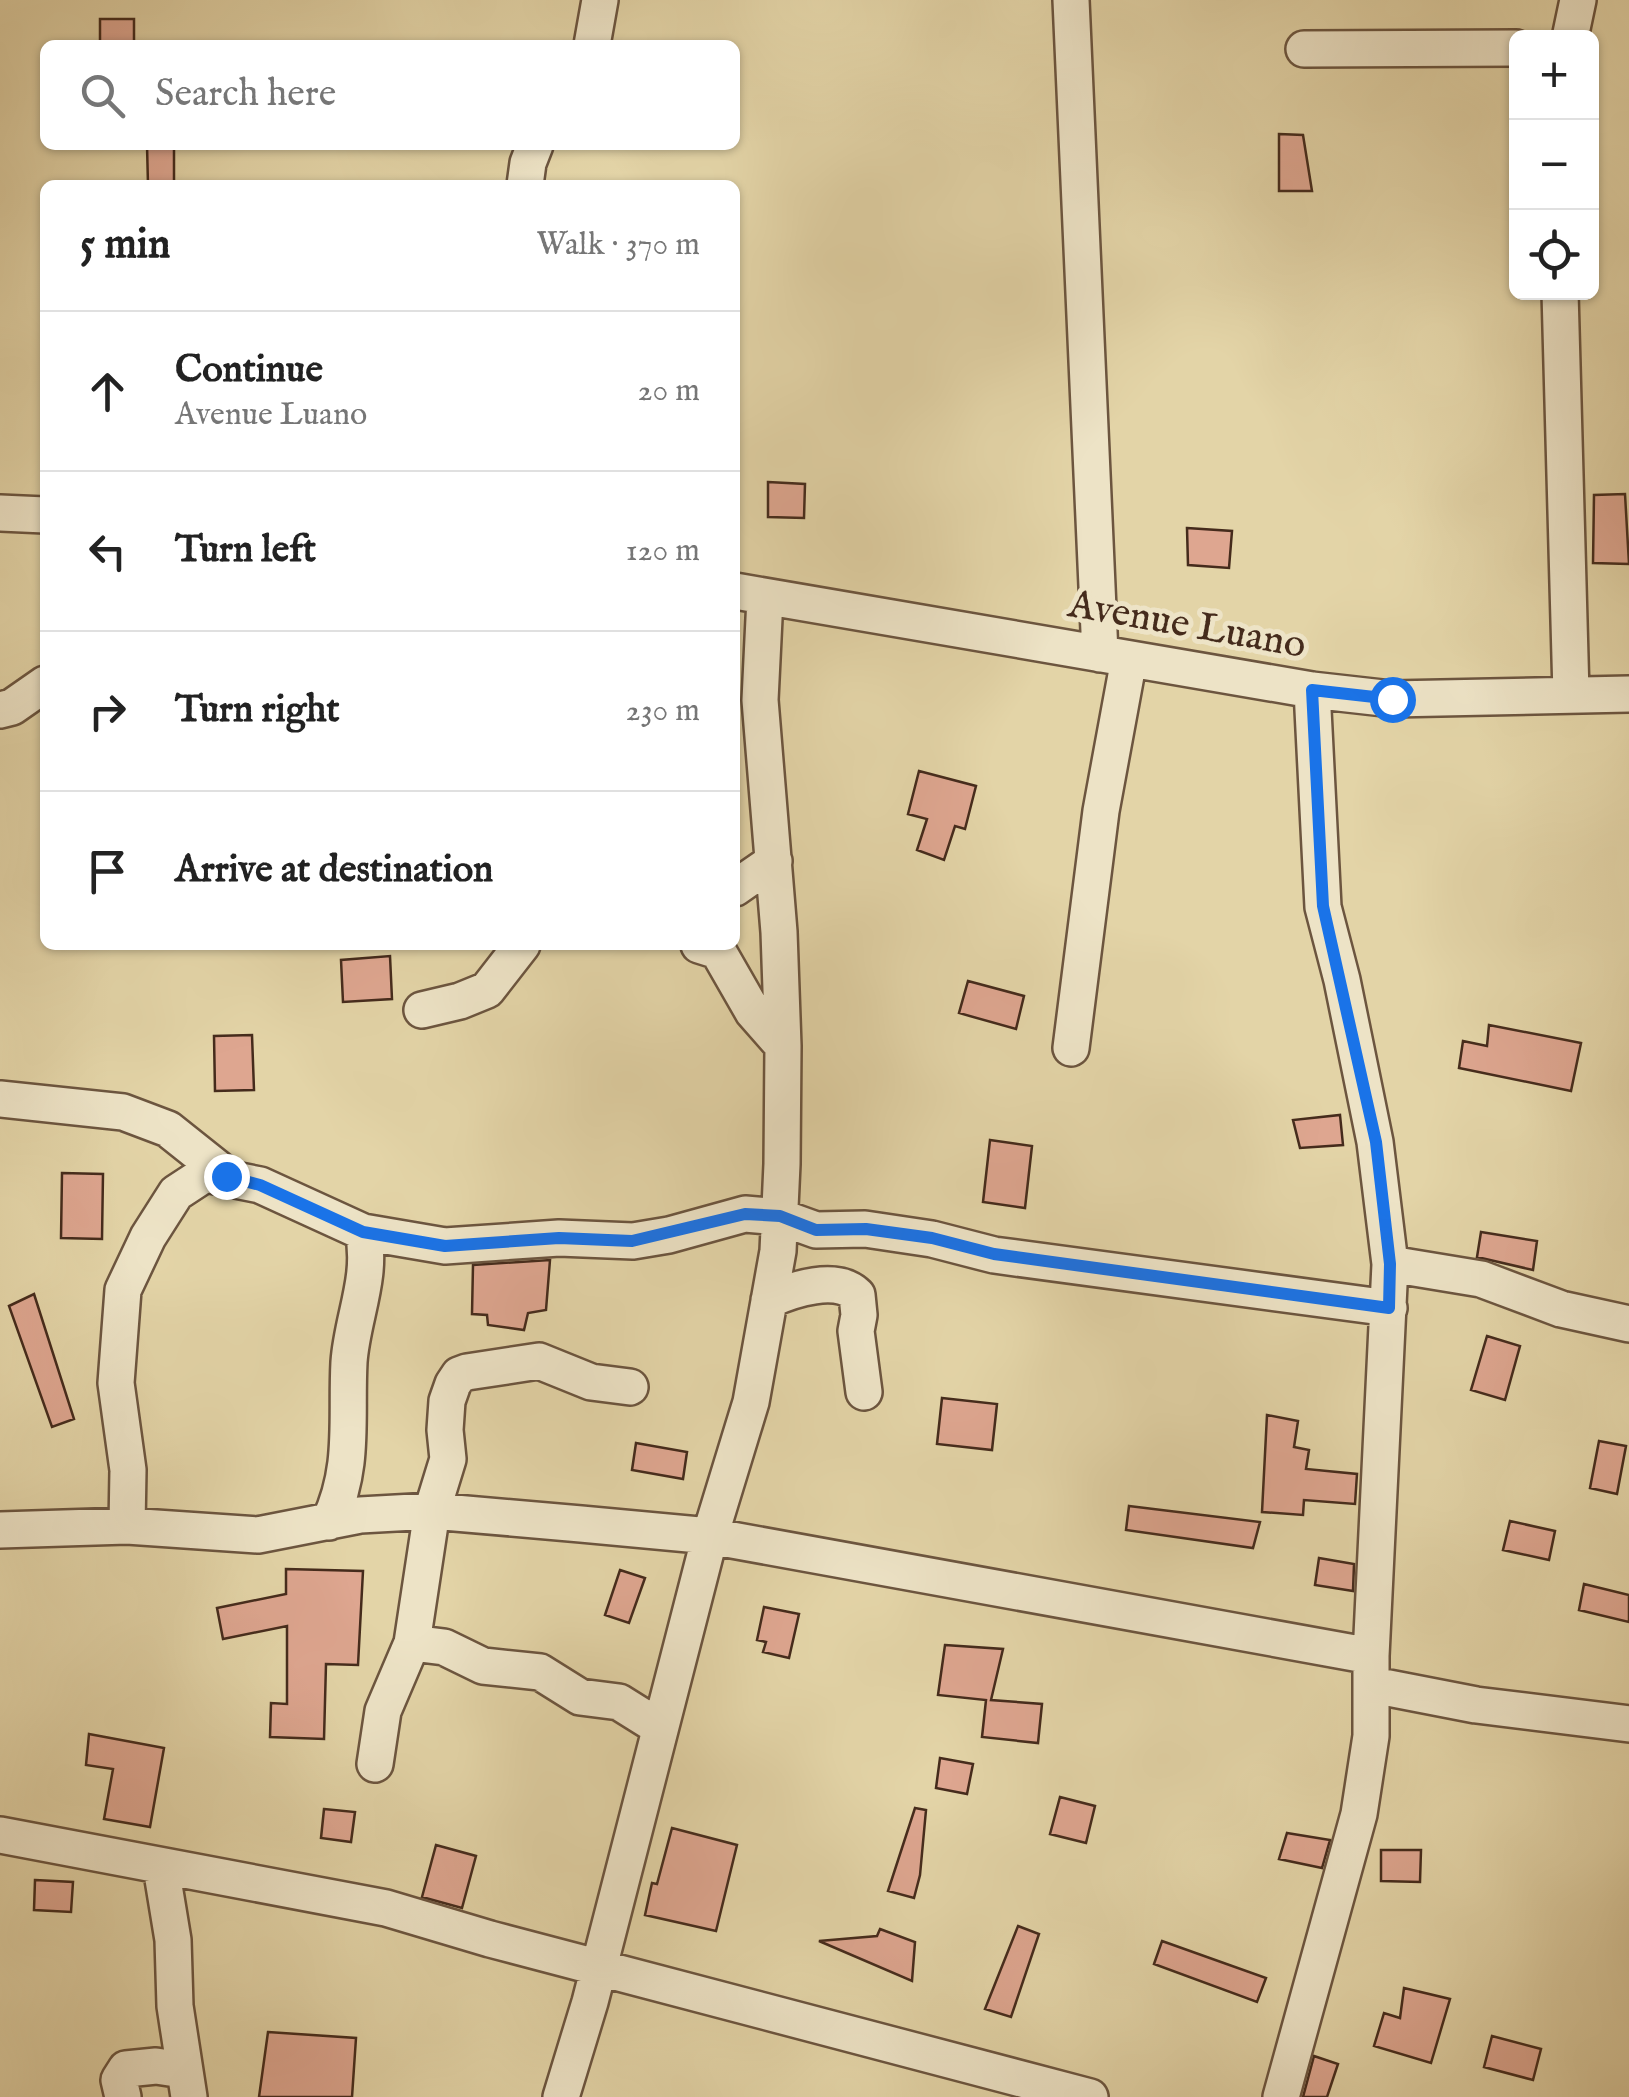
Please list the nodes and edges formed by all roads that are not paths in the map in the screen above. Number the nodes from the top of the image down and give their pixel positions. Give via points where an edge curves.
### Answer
1 (600, 0) edge
2 (1071, 0) edge
3 (1578, 0) edge
4 (1572, 30) edge
5 (594, 40) edge
6 (1509, 48) edge
7 (1304, 49) dead end
8 (533, 150) edge
9 (526, 180) edge
10 (1560, 300) edge
11 (0, 513) edge
12 (40, 515) edge
13 (750, 594) edge
14 (1114, 656) junction
15 (40, 687) edge
16 (1312, 690) junction
17 (1571, 694) junction
18 (1629, 694) edge
19 (0, 710) edge
20 (774, 861) junction
21 (740, 885) edge
22 (518, 950) edge
23 (715, 950) edge
24 (422, 1010) dead end
25 (783, 1046) junction
26 (1071, 1048) dead end
27 (0, 1099) edge
28 (226, 1176) junction
29 (780, 1216) junction
30 (363, 1232) junction
31 (1390, 1264) junction
32 (769, 1300) junction
33 (1389, 1308) junction
34 (1629, 1324) edge
35 (630, 1387) dead end
36 (864, 1392) dead end
37 (448, 1459) junction
38 (432, 1511) junction
39 (494, 1516) junction
40 (329, 1522) junction
41 (127, 1526) junction
42 (0, 1530) edge
43 (710, 1536) junction
44 (412, 1643) junction
45 (1372, 1670) junction
46 (1629, 1724) edge
47 (659, 1727) junction
48 (375, 1764) dead end
49 (0, 1834) edge
50 (161, 1867) junction
51 (598, 1967) junction
52 (186, 2084) edge
53 (122, 2097) edge
54 (561, 2097) edge
55 (1090, 2097) edge
56 (1281, 2097) edge

1 - 5 street
2 - 14 street
3 - 4 street
6 - 7 street
8 - 9 street
10 - 17 street
11 - 12 street
13 - 14 street, Avenue Luano
13 - 20 street
14 - 16 street, Avenue Luano
14 - 26 street
15 - 19 street
16 - 17 street, Avenue Luano via 1392,699
16 - 31 street via 1323,906 1376,1142
17 - 18 street, Avenue Luano
20 - 21 street
20 - 25 street
22 - 24 street via 487,990
23 - 25 street
25 - 29 street
27 - 28 street via 123,1112 168,1129
28 - 30 street
28 - 41 street via 205,1174 176,1192 123,1290 116,1369
29 - 30 street via 745,1214 632,1241 445,1246
29 - 32 street
29 - 33 street via 816,1230 866,1229 994,1254
30 - 40 street via 367,1260 349,1363 346,1466
31 - 33 street
31 - 34 street via 1480,1279 1562,1309
32 - 36 street via 836,1285 857,1294
32 - 43 street via 751,1402
33 - 45 street
35 - 37 street via 592,1382 538,1361 459,1375 447,1401
37 - 38 street
37 - 39 street
38 - 39 street
38 - 40 street
38 - 44 street
39 - 43 street
40 - 41 street via 258,1535
41 - 42 street
43 - 45 street
43 - 47 street
44 - 47 street via 444,1647 483,1666 540,1672 580,1696 619,1702
44 - 48 street via 383,1712
45 - 46 street via 1476,1706
45 - 56 street via 1372,1736 1359,1814
47 - 51 street
49 - 50 street
50 - 51 street via 386,1908
50 - 52 street
51 - 54 street
51 - 55 street
52 - 53 street via 156,2066 126,2069 119,2080

